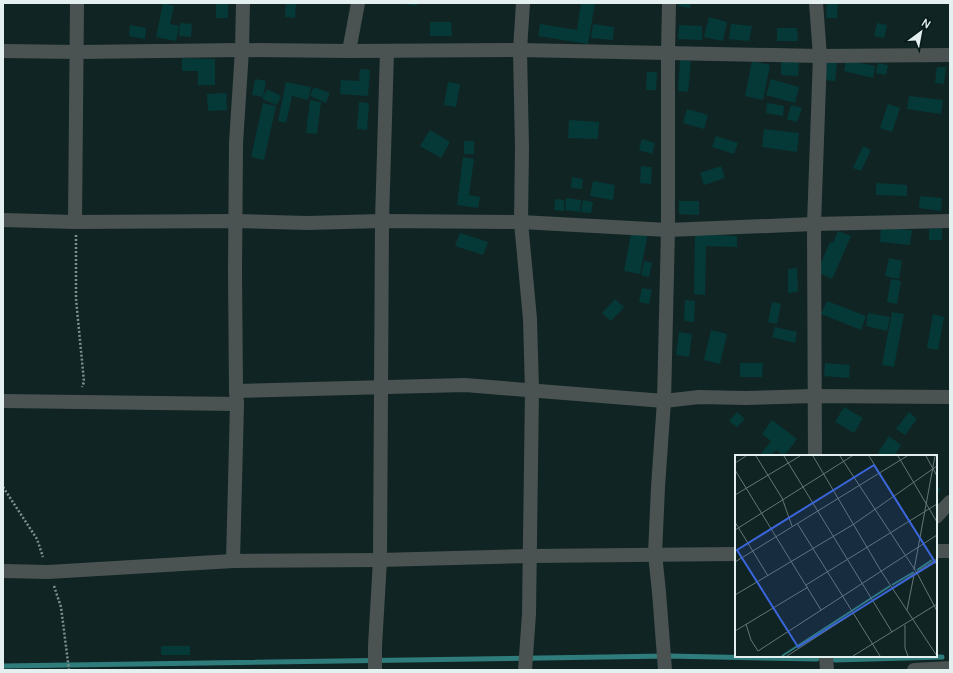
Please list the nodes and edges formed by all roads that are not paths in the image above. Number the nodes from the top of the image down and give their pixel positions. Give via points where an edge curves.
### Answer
1 (77, 3) edge
2 (242, 3) edge
3 (358, 3) edge
4 (523, 3) edge
5 (669, 3) edge
6 (816, 3) edge
7 (242, 50) junction
8 (520, 50) junction
9 (3, 51) edge
10 (349, 51) junction
11 (387, 51) junction
12 (77, 52) junction
13 (668, 53) junction
14 (950, 55) edge
15 (820, 56) junction
16 (3, 220) edge
17 (235, 221) junction
18 (382, 221) junction
19 (950, 221) edge
20 (75, 222) junction
21 (521, 222) junction
22 (814, 224) junction
23 (668, 230) junction
24 (381, 387) junction
25 (532, 390) junction
26 (814, 396) junction
27 (950, 397) edge
28 (237, 398) junction
29 (3, 401) edge
30 (664, 401) junction
31 (815, 455) edge
32 (950, 502) edge
33 (937, 516) edge
34 (937, 551) edge
35 (950, 551) edge
36 (655, 554) junction
37 (735, 554) edge
38 (531, 556) junction
39 (380, 560) junction
40 (232, 561) junction
41 (3, 571) edge
42 (826, 657) edge
43 (950, 668) edge
44 (375, 670) edge
45 (525, 670) edge
46 (665, 670) edge
47 (827, 670) edge
48 (914, 670) edge

1 - 12 street
2 - 7 street
3 - 10 street
4 - 8 street
5 - 13 street
6 - 15 street
7 - 10 street
7 - 12 street
7 - 17 street via 236,143
8 - 11 street
8 - 13 street
8 - 21 street
9 - 12 street
10 - 11 street
11 - 18 street
12 - 20 street
13 - 15 street
13 - 23 street
14 - 15 street
15 - 22 street
16 - 20 street
17 - 18 street
17 - 20 street
17 - 28 street
18 - 21 street
18 - 24 street
19 - 22 street
21 - 23 street
21 - 25 street via 530,319
22 - 23 street
22 - 26 street
23 - 30 street
24 - 25 street via 466,385
24 - 28 street
24 - 39 street
25 - 30 street
25 - 38 street
26 - 27 street
26 - 30 street via 699,397
26 - 31 street
28 - 29 street
28 - 40 street
30 - 36 street
32 - 33 street
34 - 35 street
36 - 37 street
36 - 38 street
36 - 46 street
38 - 39 street
38 - 45 street
39 - 40 street
39 - 44 street
40 - 41 street via 48,572
42 - 47 street
43 - 48 street

